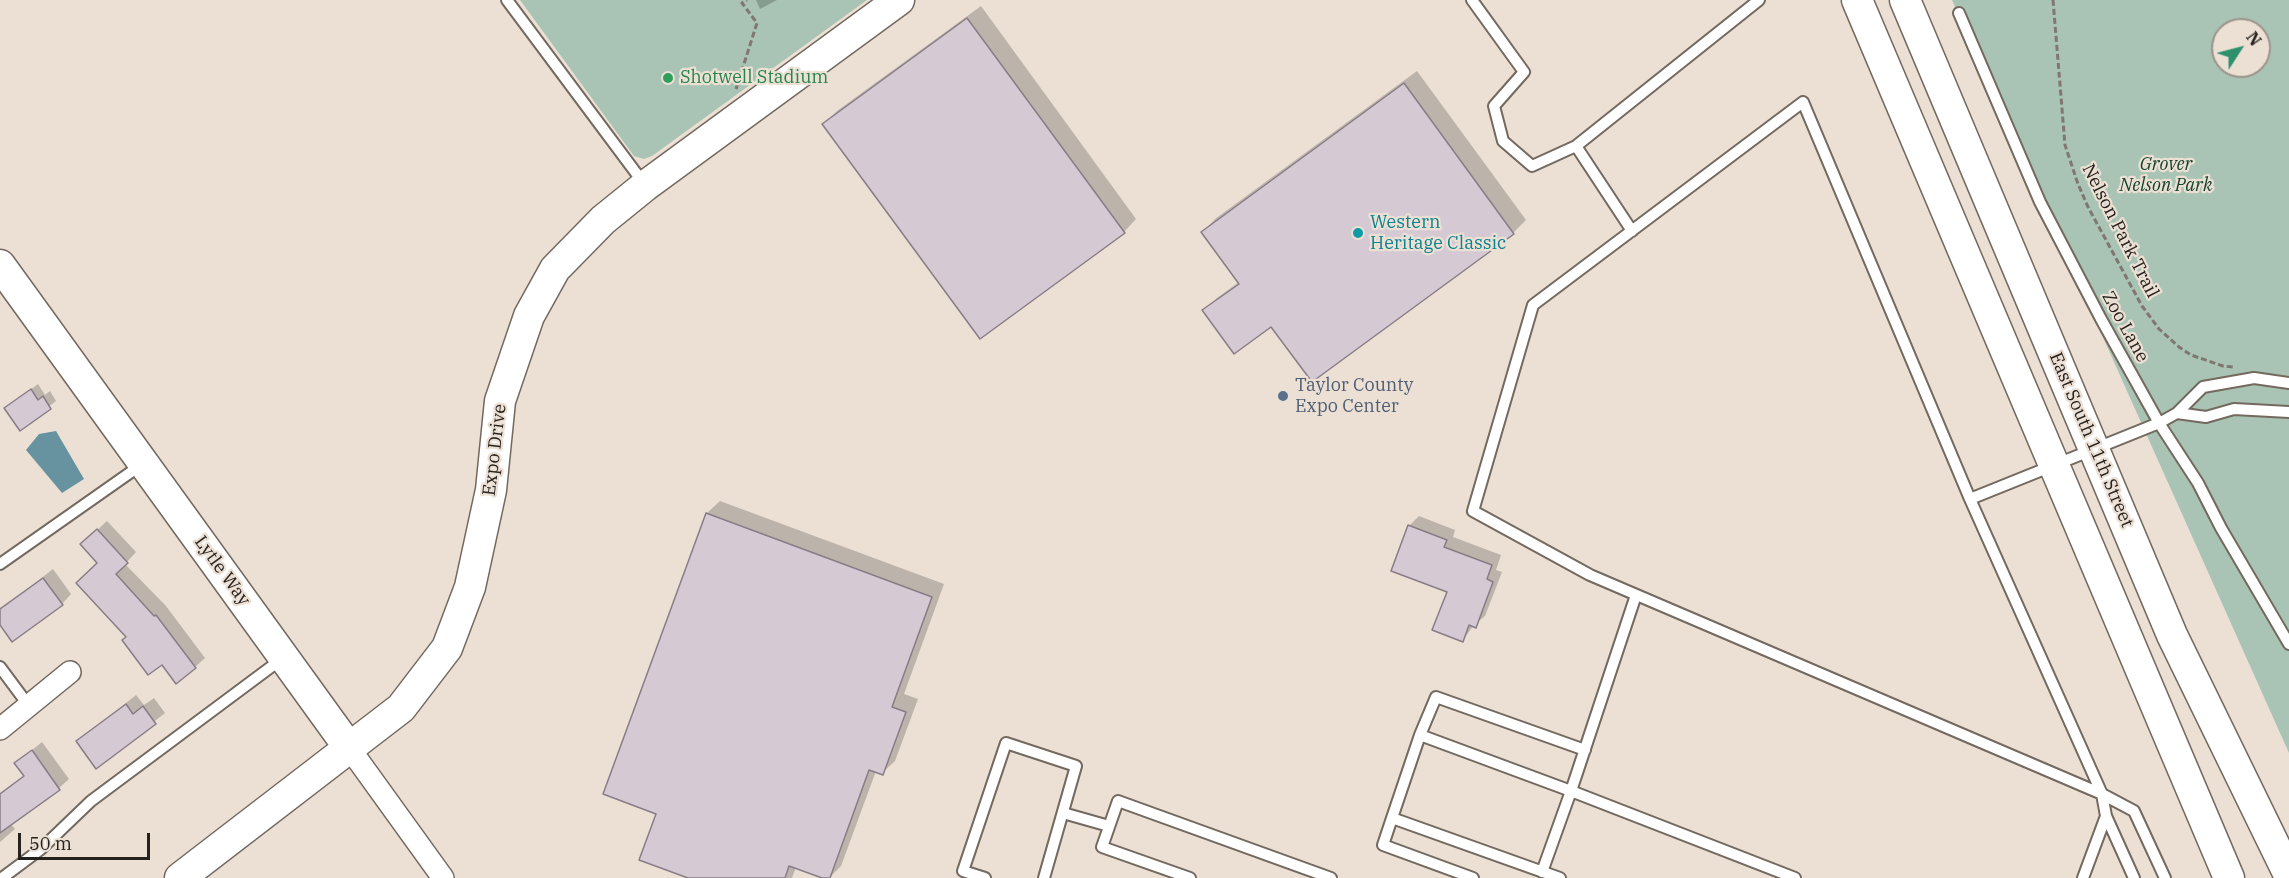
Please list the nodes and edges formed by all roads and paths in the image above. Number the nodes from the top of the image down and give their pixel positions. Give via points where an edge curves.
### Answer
1 (507, 0) edge
2 (747, 0) edge
3 (899, 0) edge
4 (1472, 0) edge
5 (1760, 0) edge
6 (1857, 0) edge
7 (1905, 0) edge
8 (2053, 0) edge
9 (1959, 13) dead end
10 (724, 128) junction
11 (1576, 146) junction
12 (645, 186) junction
13 (1632, 231) junction
14 (0, 265) edge
15 (2234, 367) dead end
16 (2289, 383) edge
17 (2289, 412) edge
18 (2176, 413) junction
19 (2159, 423) junction
20 (2095, 449) junction
21 (144, 463) junction
22 (2055, 466) junction
23 (1970, 499) junction
24 (0, 564) edge
25 (1636, 595) junction
26 (2289, 644) edge
27 (285, 656) junction
28 (0, 667) edge
29 (70, 672) dead end
30 (29, 706) junction
31 (0, 729) edge
32 (1420, 735) junction
33 (351, 749) junction
34 (1585, 750) junction
35 (1571, 791) junction
36 (2102, 794) junction
37 (1063, 813) junction
38 (2106, 816) junction
39 (1392, 818) junction
40 (1109, 826) junction
41 (1542, 872) junction
42 (2289, 875) edge
43 (2, 878) edge
44 (180, 878) edge
45 (443, 878) edge
46 (985, 878) edge
47 (1044, 878) edge
48 (1190, 878) edge
49 (1331, 878) edge
50 (1473, 878) edge
51 (1560, 878) edge
52 (1795, 878) edge
53 (2083, 878) edge
54 (2134, 878) edge
55 (2165, 878) edge
56 (2229, 878) edge

1 - 12 lane
2 - 10 path via 742,3 757,23
3 - 10 main road, Expo Drive
4 - 11 lane via 1524,72 1494,106 1503,141 1532,166
5 - 11 lane
6 - 22 main road
7 - 20 main road, East South 11th Street
8 - 15 path, Nelson Park Trail via 2065,145 2088,207 2142,306 2159,329 2191,355
9 - 19 lane, Zoo Lane via 2040,202
10 - 12 main road, Expo Drive
11 - 13 lane
12 - 33 main road, Expo Drive via 603,220 555,269 529,316 500,401 492,490 470,587 447,648 401,708
13 - 23 lane via 1803,102
13 - 25 lane via 1533,305 1473,511 1590,575
14 - 21 main road, Lytle Way
16 - 18 lane via 2254,378 2203,387
17 - 18 lane via 2234,409 2206,417
18 - 19 lane
19 - 20 lane
19 - 26 lane, Zoo Lane via 2198,483
20 - 22 lane
20 - 42 main road, East South 11th Street via 2172,635
21 - 24 lane
21 - 27 main road, Lytle Way
22 - 23 lane
22 - 56 main road
23 - 36 lane
25 - 34 lane
25 - 36 lane
27 - 33 main road, Lytle Way
27 - 43 lane via 91,801 41,849
28 - 30 lane
29 - 30 street
30 - 31 street
32 - 34 lane via 1436,698
32 - 35 lane
32 - 39 lane
33 - 44 main road, Expo Drive
33 - 45 street, Lytle Way
34 - 35 lane
35 - 41 lane
35 - 52 lane
36 - 38 lane
36 - 55 lane via 2134,811
37 - 40 lane
37 - 46 lane via 1076,766 1006,743 963,871
37 - 47 lane
38 - 53 lane
38 - 54 lane
39 - 41 lane
39 - 50 lane via 1383,845
40 - 48 lane via 1102,847
40 - 49 lane via 1118,801
41 - 51 lane

